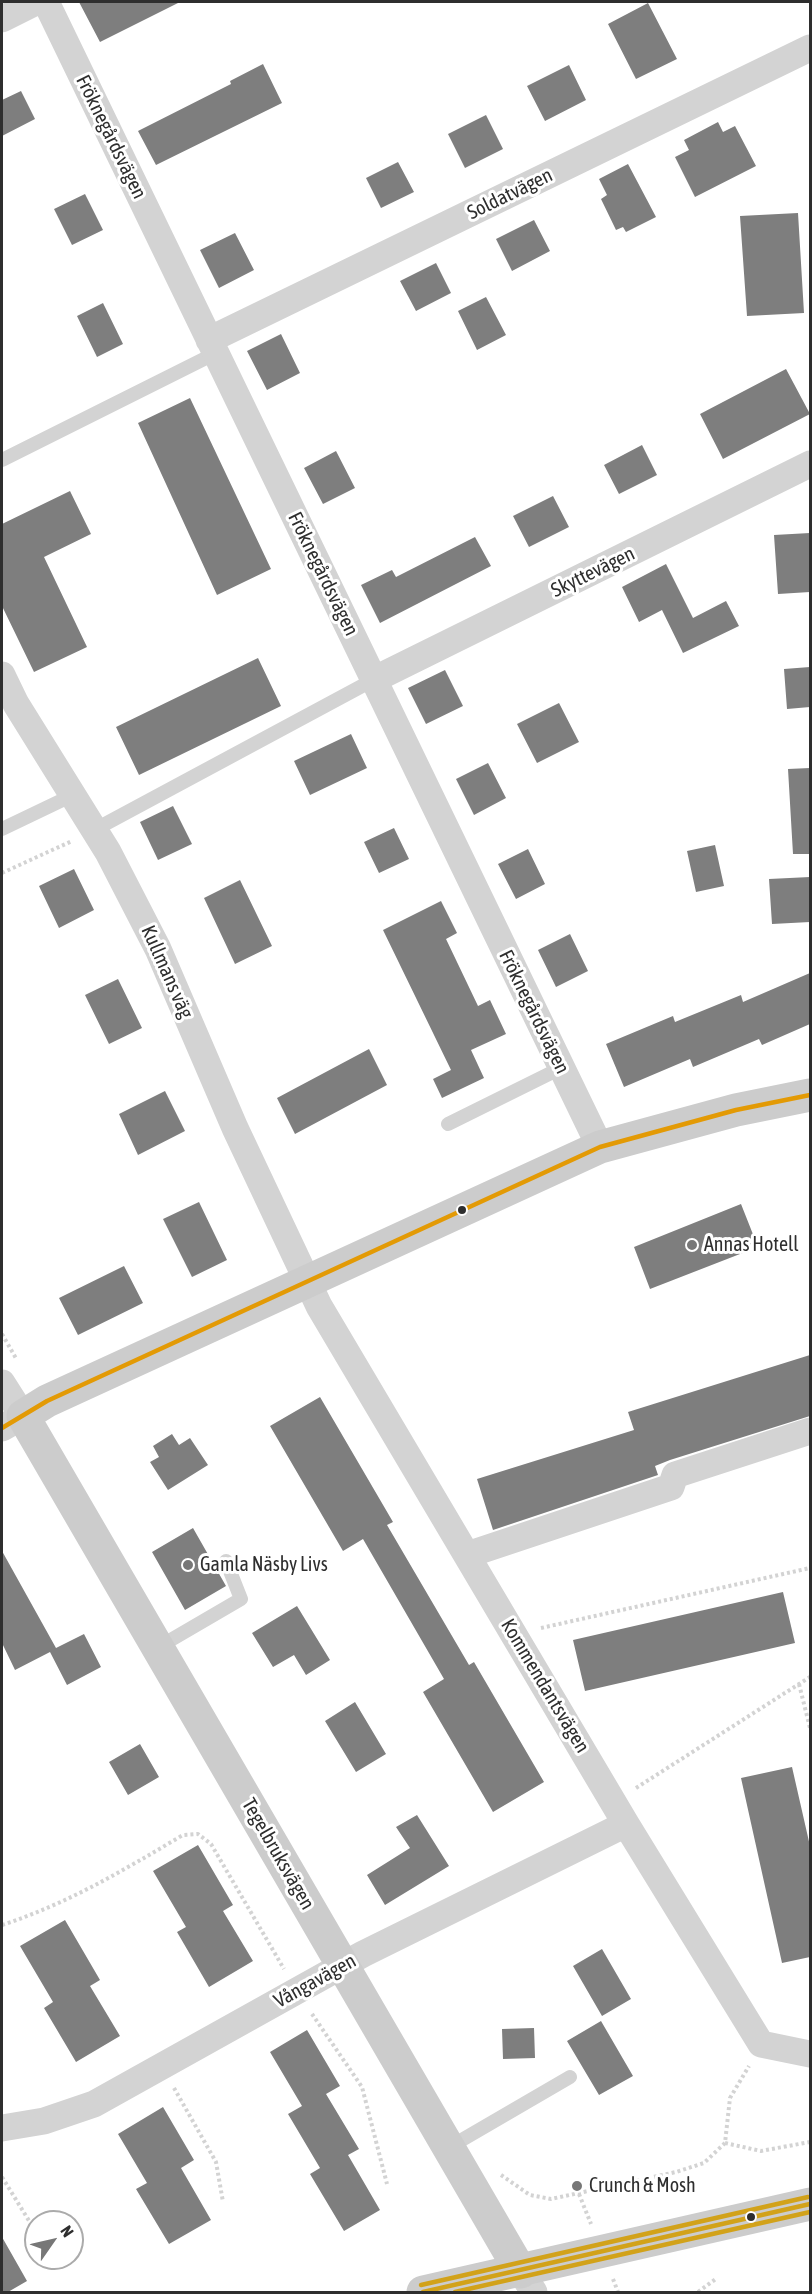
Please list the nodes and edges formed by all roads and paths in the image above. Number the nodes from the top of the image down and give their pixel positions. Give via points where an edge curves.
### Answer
1 (36, 2) edge
2 (46, 2) edge
3 (2, 19) edge
4 (810, 48) edge
5 (213, 347) junction
6 (2, 460) edge
7 (810, 464) edge
8 (2, 675) edge
9 (375, 679) junction
10 (73, 795) junction
11 (2, 829) edge
12 (94, 830) junction
13 (2, 873) edge
14 (561, 1068) junction
15 (810, 1095) edge
16 (448, 1124) dead end
17 (600, 1147) junction
18 (308, 1282) junction
19 (2, 1334) edge
20 (18, 1361) dead end
21 (2, 1383) edge
22 (12, 1422) edge
23 (810, 1431) edge
24 (467, 1555) junction
25 (226, 1561) dead end
26 (810, 1568) edge
27 (514, 1634) junction
28 (157, 1648) junction
29 (810, 1677) edge
30 (799, 1684) junction
31 (810, 1728) edge
32 (620, 1813) junction
33 (2, 1925) edge
34 (343, 1966) junction
35 (297, 1991) junction
36 (761, 2044) junction
37 (810, 2054) edge
38 (162, 2067) junction
39 (570, 2077) dead end
40 (2, 2128) edge
41 (459, 2142) junction
42 (810, 2142) edge
43 (725, 2143) junction
44 (2, 2177) edge
45 (387, 2184) dead end
46 (223, 2202) dead end
47 (810, 2204) edge
48 (24, 2213) edge
49 (717, 2278) dead end
50 (527, 2282) edge
51 (423, 2292) edge
52 (698, 2292) edge

1 - 3 street
2 - 5 street, Fröknegårdsvägen
4 - 5 street, Soldatvägen
5 - 6 lane
5 - 9 street, Fröknegårdsvägen
7 - 9 street, Skyttevägen
8 - 10 street, Kullmans väg
9 - 12 lane
9 - 14 street, Fröknegårdsvägen
10 - 11 lane
10 - 12 street, Kullmans väg
12 - 13 path
12 - 18 street, Kullmans väg via 158,949 235,1128
14 - 16 lane
14 - 17 street, Fröknegårdsvägen
15 - 17 street via 736,1110
17 - 18 street
18 - 22 street via 48,1401
18 - 24 street, Kommendantsvägen
19 - 20 path
21 - 22 street
22 - 28 street, Tegelbruksvägen
23 - 24 street via 675,1475 671,1487
24 - 27 street, Kommendantsvägen
25 - 28 lane via 241,1599
26 - 27 path
27 - 32 street, Kommendantsvägen
28 - 34 street, Tegelbruksvägen
29 - 30 path
30 - 31 path
30 - 32 path
32 - 34 street, Vångavägen
32 - 36 street, Kommendantsvägen
33 - 35 path via 88,1891 183,1835 198,1834 211,1844
34 - 35 street, Vångavägen
34 - 41 street, Tegelbruksvägen
35 - 38 street, Vångavägen
35 - 45 path via 362,2087
36 - 37 street
36 - 43 path via 730,2098
38 - 40 street, Vångavägen via 94,2104 44,2121
38 - 46 path via 216,2162
39 - 41 lane
41 - 43 path via 530,2195 551,2199 704,2163
41 - 50 street, Tegelbruksvägen
42 - 43 path via 761,2151
44 - 48 path
47 - 50 street
49 - 52 path
50 - 51 street

